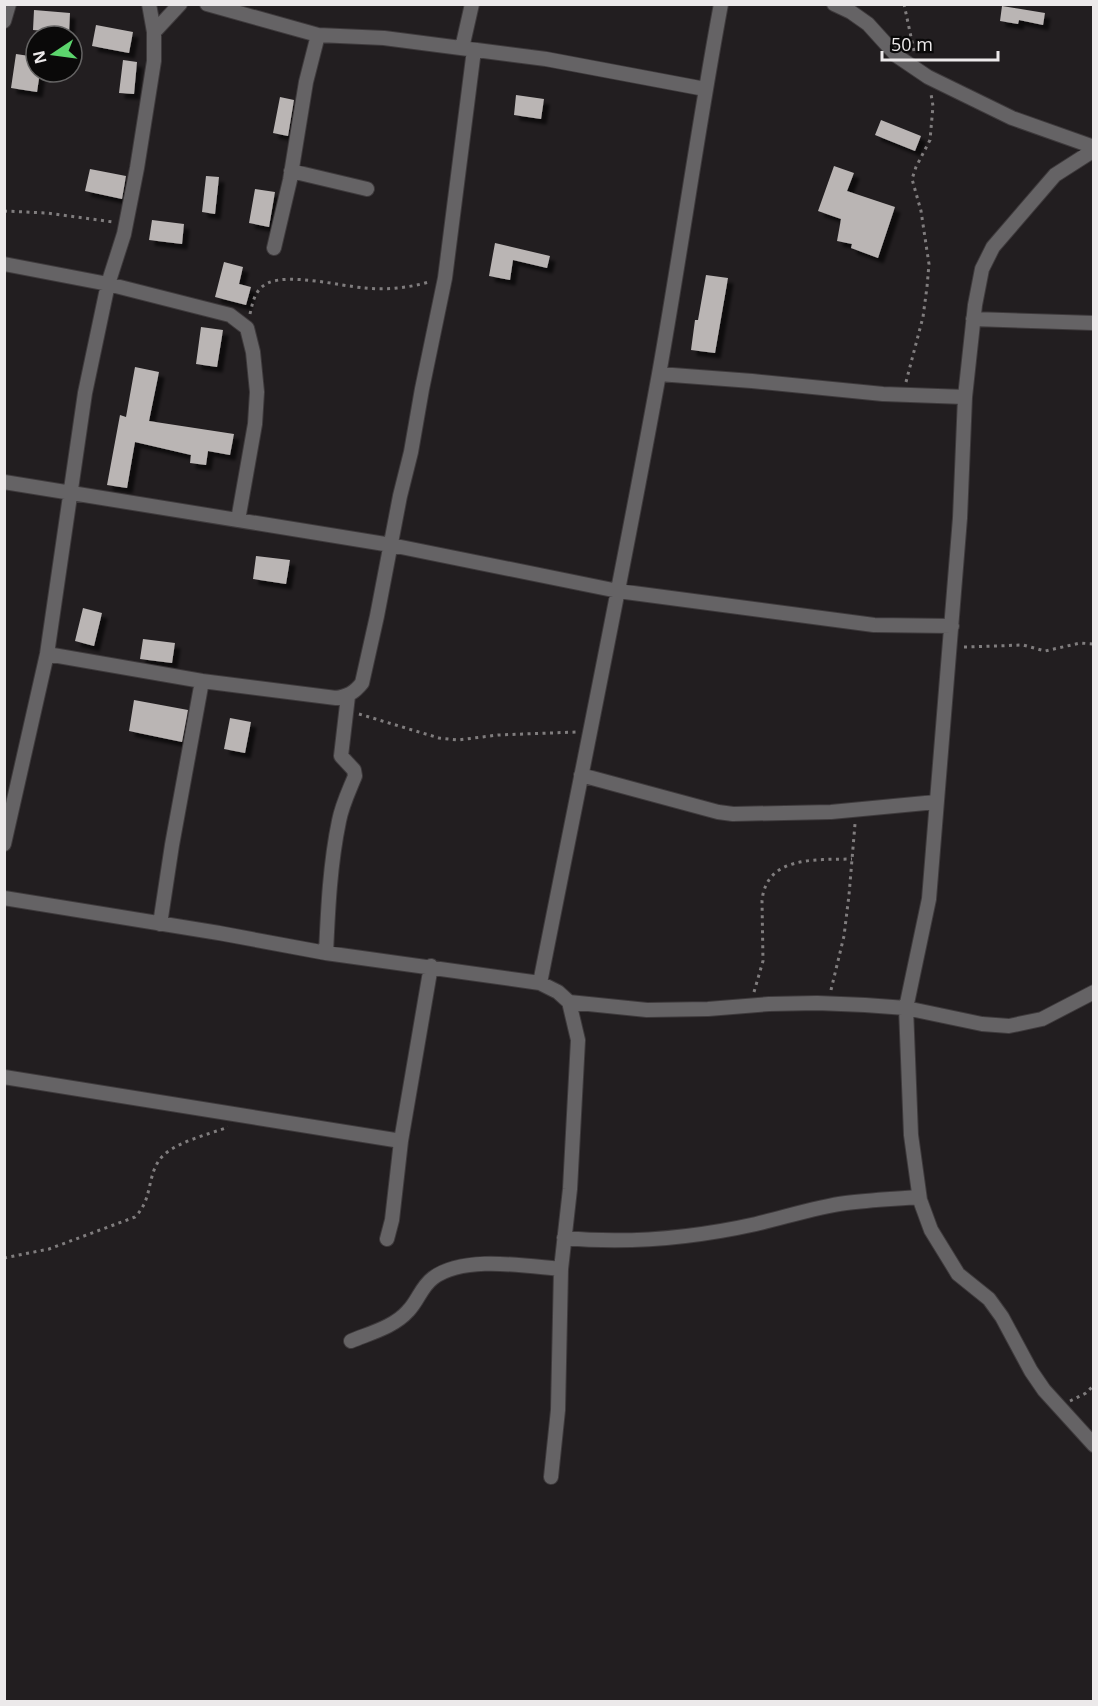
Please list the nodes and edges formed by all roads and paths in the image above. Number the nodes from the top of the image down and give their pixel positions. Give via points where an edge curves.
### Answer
1 (9, 4) edge
2 (149, 4) edge
3 (180, 4) edge
4 (207, 4) edge
5 (472, 4) edge
6 (721, 4) edge
7 (834, 4) edge
8 (904, 4) edge
9 (4, 21) edge
10 (154, 32) junction
11 (318, 35) junction
12 (468, 49) junction
13 (923, 73) junction
14 (705, 89) junction
15 (1094, 148) edge
16 (291, 171) junction
17 (367, 189) dead end
18 (4, 211) edge
19 (126, 223) junction
20 (274, 248) dead end
21 (4, 264) edge
22 (446, 278) junction
23 (108, 284) junction
24 (973, 319) junction
25 (1094, 323) edge
26 (247, 328) junction
27 (659, 374) junction
28 (902, 395) junction
29 (964, 397) junction
30 (4, 482) edge
31 (70, 492) junction
32 (238, 520) junction
33 (391, 545) junction
34 (618, 591) junction
35 (952, 626) junction
36 (1094, 644) edge
37 (950, 647) junction
38 (47, 654) junction
39 (202, 681) junction
40 (347, 703) junction
41 (590, 732) junction
42 (581, 775) junction
43 (936, 802) junction
44 (856, 811) junction
45 (4, 844) edge
46 (852, 859) junction
47 (4, 898) edge
48 (160, 924) junction
49 (326, 952) junction
50 (431, 966) junction
51 (540, 982) junction
52 (1094, 992) edge
53 (569, 1002) junction
54 (828, 1003) junction
55 (749, 1005) junction
56 (906, 1008) junction
57 (4, 1077) edge
58 (251, 1116) junction
59 (401, 1141) junction
60 (919, 1197) junction
61 (564, 1238) junction
62 (387, 1239) dead end
63 (4, 1258) edge
64 (561, 1269) junction
65 (351, 1341) dead end
66 (1094, 1385) edge
67 (1058, 1407) junction
68 (1094, 1445) edge
69 (551, 1477) dead end

1 - 9 street
2 - 10 street
3 - 10 street
4 - 11 street
5 - 12 street
6 - 14 street
7 - 13 street via 868,24 885,44
8 - 13 path
10 - 19 street via 154,61
11 - 12 street via 384,38
11 - 16 street
12 - 14 street via 588,66
12 - 22 street
13 - 15 street via 1012,118
13 - 28 path via 933,106 930,140 912,179 929,264 923,317
14 - 27 street
15 - 24 street via 1055,175 993,247 982,268
16 - 17 street
16 - 20 street
18 - 19 path
19 - 23 street
21 - 23 street
22 - 26 path via 393,289 276,280 257,291
22 - 33 street
23 - 26 street via 230,315
23 - 31 street via 85,393
24 - 25 street
24 - 29 street
26 - 32 street via 257,392 254,434
27 - 28 street
27 - 34 street
28 - 29 street
29 - 35 street
30 - 31 street
31 - 32 street
31 - 38 street
32 - 33 street
33 - 34 street
33 - 40 street via 362,684
34 - 35 street via 874,625
34 - 41 street
35 - 37 street
36 - 37 path via 1080,643 1046,651 1023,645
37 - 43 street
38 - 39 street
38 - 45 street
39 - 40 street via 336,698
39 - 48 street
40 - 41 path via 439,738
40 - 49 street via 341,756 355,776 336,839
41 - 42 street
42 - 44 street via 718,812
42 - 51 street
43 - 44 street
43 - 56 street via 929,899
44 - 46 path
46 - 54 path via 844,936
46 - 55 path via 788,865 768,879 762,901 763,961
47 - 48 street
48 - 49 street
49 - 50 street
50 - 51 street
50 - 59 street
51 - 53 street
52 - 56 street via 1042,1019 1009,1026
53 - 55 street via 647,1010
53 - 61 street via 578,1040
54 - 55 street
54 - 56 street
56 - 60 street via 911,1135
57 - 58 street
58 - 59 street
58 - 63 path via 168,1151 158,1162 144,1208 135,1217 48,1249
59 - 62 street
60 - 61 street via 845,1203 674,1237 633,1241
60 - 67 street via 931,1230 958,1274 989,1299 1031,1371
61 - 64 street
64 - 65 street via 489,1264 453,1268 434,1277 408,1312 394,1323
64 - 69 street via 558,1410
66 - 67 path
67 - 68 street

